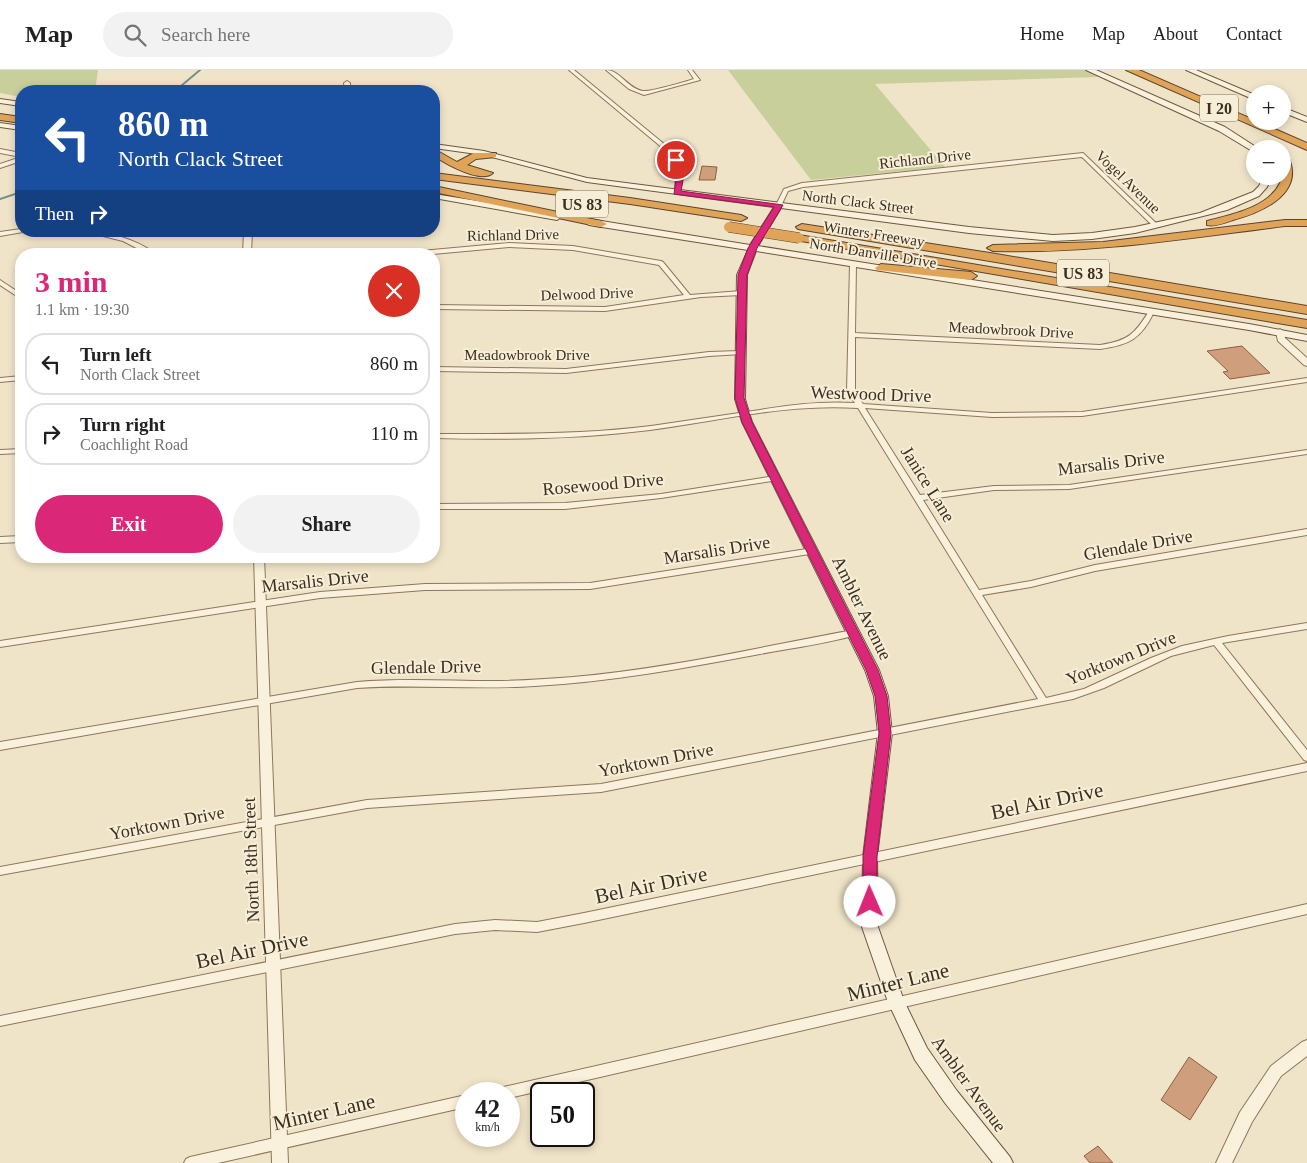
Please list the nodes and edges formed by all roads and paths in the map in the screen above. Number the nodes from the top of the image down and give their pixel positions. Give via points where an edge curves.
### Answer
1 (571, 70) edge
2 (608, 70) edge
3 (690, 70) edge
4 (1090, 70) edge
5 (1131, 70) edge
6 (1190, 70) edge
7 (1153, 71) edge
8 (347, 82) dead end
9 (347, 85) edge
10 (1246, 94) edge
11 (0, 100) edge
12 (15, 103) edge
13 (0, 108) edge
14 (15, 110) edge
15 (1246, 111) edge
16 (1291, 114) edge
17 (1236, 115) junction
18 (0, 117) edge
19 (15, 119) edge
20 (1307, 120) edge
21 (0, 124) edge
22 (15, 127) edge
23 (1291, 130) edge
24 (1307, 136) edge
25 (1268, 140) edge
26 (1246, 142) edge
27 (440, 147) edge
28 (1307, 147) edge
29 (0, 151) edge
30 (15, 153) edge
31 (492, 155) junction
32 (1083, 155) joint
33 (440, 156) edge
34 (15, 161) edge
35 (0, 166) edge
36 (467, 170) junction
37 (440, 177) edge
38 (440, 185) edge
39 (1264, 185) edge
40 (1286, 185) edge
41 (440, 190) edge
42 (677, 192) junction
43 (440, 197) edge
44 (630, 201) junction
45 (779, 205) junction
46 (1307, 222) edge
47 (601, 224) junction
48 (1156, 226) junction
49 (15, 232) edge
50 (800, 233) junction
51 (0, 234) edge
52 (859, 236) junction
53 (112, 237) edge
54 (1088, 246) junction
55 (141, 248) edge
56 (752, 248) junction
57 (440, 251) edge
58 (852, 264) junction
59 (881, 268) junction
60 (0, 282) edge
61 (8, 288) junction
62 (0, 291) edge
63 (1113, 291) junction
64 (15, 293) edge
65 (741, 293) junction
66 (688, 297) junction
67 (440, 308) edge
68 (1307, 310) edge
69 (1151, 312) junction
70 (1246, 314) junction
71 (1307, 324) edge
72 (1307, 328) edge
73 (1280, 332) junction
74 (854, 336) junction
75 (1307, 338) edge
76 (740, 354) junction
77 (1307, 363) edge
78 (440, 369) edge
79 (15, 379) edge
80 (0, 380) edge
81 (1307, 380) edge
82 (858, 405) junction
83 (744, 414) junction
84 (440, 436) edge
85 (15, 451) edge
86 (0, 452) edge
87 (1307, 452) edge
88 (775, 478) junction
89 (918, 498) junction
90 (440, 507) edge
91 (1307, 532) edge
92 (15, 539) edge
93 (0, 540) edge
94 (813, 551) junction
95 (259, 563) edge
96 (976, 593) junction
97 (260, 603) junction
98 (1307, 626) edge
99 (853, 633) junction
100 (1217, 642) junction
101 (0, 644) edge
102 (265, 700) junction
103 (1044, 702) junction
104 (885, 733) junction
105 (0, 746) edge
106 (1307, 757) edge
107 (1307, 767) edge
108 (269, 821) junction
109 (870, 857) junction
110 (0, 871) edge
111 (1307, 909) edge
112 (274, 964) junction
113 (896, 1002) junction
114 (0, 1021) edge
115 (1307, 1047) edge
116 (520, 1089) edge
117 (455, 1103) edge
118 (280, 1143) junction
119 (997, 1161) edge
120 (190, 1163) edge
121 (280, 1163) edge
122 (1224, 1163) edge

1 - 42 street via 667,149 681,173
2 - 3 street via 631,88 644,93 697,80
4 - 26 main road
5 - 17 highway, I 20
6 - 10 main road
7 - 15 highway, I 20
8 - 9 street
11 - 12 main road
13 - 14 highway
16 - 20 main road
17 - 25 highway
17 - 28 highway, I 20
18 - 19 highway
21 - 22 main road
23 - 24 highway
27 - 31 main road, North Clack Street
29 - 30 street
31 - 36 highway via 474,156 461,162 460,165
31 - 42 main road, North Clack Street via 578,178
32 - 45 street, Richland Drive via 802,185 786,190
32 - 48 street, Vogel Avenue
33 - 36 highway
34 - 35 street
36 - 44 highway
37 - 44 highway, Winters Freeway / US 83
38 - 50 highway, Winters Freeway / US 83, bridge via 729,227
39 - 48 main road, North Clack Street via 1246,200
40 - 54 highway via 1281,195 1252,211 1192,228
41 - 47 highway
42 - 45 main road, North Clack Street
43 - 47 main road, North Danville Drive
44 - 50 highway, Winters Freeway / US 83 via 741,218
45 - 48 main road, North Clack Street via 1027,237 1085,237
45 - 56 main road, Ambler Avenue
46 - 54 highway
47 - 56 main road, North Danville Drive
49 - 51 street
50 - 52 highway, Winters Freeway / US 83
50 - 63 highway, Winters Freeway / US 83
52 - 54 highway via 1002,249
52 - 68 highway, Winters Freeway / US 83
53 - 55 street
56 - 58 main road, North Danville Drive
56 - 65 main road, Ambler Avenue via 742,275
57 - 66 street, Richland Drive via 525,244 582,249 660,264
58 - 59 main road, North Danville Drive
58 - 74 street, Janice Lane
59 - 63 highway
59 - 69 main road, North Danville Drive
60 - 61 street
61 - 62 street
61 - 64 street
63 - 70 highway, Winters Freeway / US 83
65 - 66 street, Delwood Drive
65 - 76 main road, Ambler Avenue
66 - 67 street, Delwood Drive via 606,308
69 - 73 main road, North Danville Drive
69 - 74 street, Meadowbrook Drive via 1143,330 1132,339 1100,347
70 - 71 highway, Winters Freeway / US 83
70 - 72 highway
73 - 75 main road, North Danville Drive
73 - 77 street via 1281,339
74 - 82 street, Janice Lane via 850,384
76 - 78 street, Meadowbrook Drive via 709,354 566,370
76 - 83 main road, Ambler Avenue via 740,398
79 - 80 street
81 - 82 street, Westwood Drive via 1066,415 992,415
82 - 83 street, Westwood Drive via 805,405
82 - 89 street, Janice Lane
83 - 84 street, Westwood Drive via 584,435
83 - 88 main road, Ambler Avenue
85 - 86 street
87 - 89 street, Marsalis Drive via 1086,485 994,488
88 - 90 street, Rosewood Drive via 660,496 565,506
88 - 94 main road, Ambler Avenue
89 - 96 street, Janice Lane
91 - 96 street, Glendale Drive via 1095,568 1031,584
92 - 93 street
94 - 97 street, Marsalis Drive via 590,586 425,587
94 - 99 main road, Ambler Avenue
95 - 97 street, North 18th Street
96 - 103 street, Janice Lane
97 - 101 street, Marsalis Drive
97 - 102 street, North 18th Street
98 - 100 street, Yorktown Drive
99 - 102 street, Glendale Drive via 586,679 533,684 396,681
99 - 104 main road, Ambler Avenue via 881,696
100 - 103 street, Yorktown Drive via 1182,649 1094,690
100 - 106 street
102 - 105 street, Glendale Drive
102 - 108 street, North 18th Street
103 - 104 street, Yorktown Drive
104 - 108 street, Yorktown Drive via 601,788 561,793 411,799
104 - 109 main road, Ambler Avenue
107 - 109 street, Bel Air Drive
108 - 110 street, Yorktown Drive
108 - 112 street, North 18th Street
109 - 112 street, Bel Air Drive via 537,927 495,925 455,929
109 - 113 main road, Ambler Avenue via 870,927
111 - 113 street, Minter Lane
112 - 114 street, Bel Air Drive
112 - 118 street, North 18th Street
113 - 116 street, Minter Lane
113 - 119 main road, Ambler Avenue via 921,1054
115 - 122 street via 1276,1070 1246,1117
117 - 118 street, Minter Lane
118 - 120 street, Minter Lane
118 - 121 street, North 18th Street

